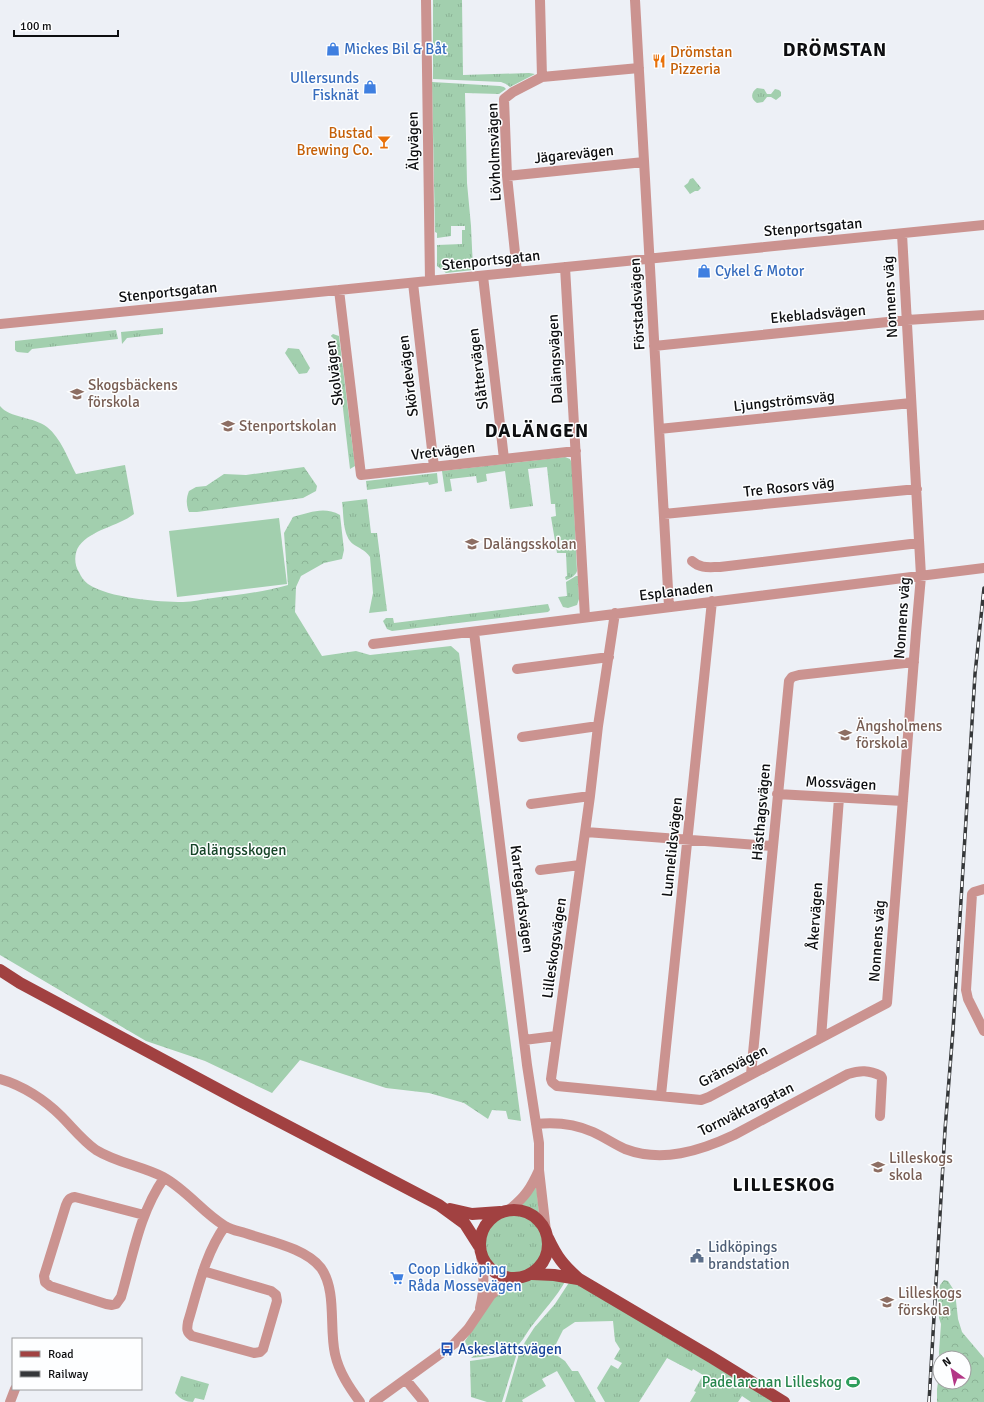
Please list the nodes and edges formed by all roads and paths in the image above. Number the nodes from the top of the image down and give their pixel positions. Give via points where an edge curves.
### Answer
1 (426, 0) edge
2 (540, 0) edge
3 (635, 0) edge
4 (639, 68) junction
5 (542, 77) junction
6 (644, 162) junction
7 (507, 176) junction
8 (984, 225) edge
9 (902, 234) junction
10 (650, 259) junction
11 (565, 267) junction
12 (517, 272) junction
13 (483, 276) junction
14 (430, 281) junction
15 (412, 283) junction
16 (339, 290) junction
17 (984, 315) edge
18 (907, 320) junction
19 (0, 324) edge
20 (654, 346) junction
21 (911, 403) junction
22 (660, 429) junction
23 (576, 451) junction
24 (504, 459) junction
25 (434, 466) junction
26 (361, 475) joint
27 (917, 489) junction
28 (664, 514) junction
29 (919, 543) junction
30 (692, 561) dead end
31 (984, 568) edge
32 (921, 576) junction
33 (712, 601) junction
34 (669, 607) junction
35 (615, 613) junction
36 (585, 617) junction
37 (474, 632) junction
38 (372, 644) dead end
39 (609, 657) junction
40 (914, 662) junction
41 (517, 669) dead end
42 (598, 726) junction
43 (522, 737) dead end
44 (778, 794) junction
45 (590, 796) junction
46 (839, 798) junction
47 (903, 801) junction
48 (531, 804) dead end
49 (586, 832) junction
50 (688, 840) junction
51 (772, 846) junction
52 (580, 866) junction
53 (540, 870) dead end
54 (979, 891) edge
55 (0, 970) edge
56 (887, 1004) joint
57 (981, 1016) edge
58 (984, 1031) edge
59 (556, 1036) junction
60 (821, 1038) junction
61 (524, 1040) junction
62 (751, 1074) junction
63 (0, 1079) edge
64 (557, 1086) joint
65 (661, 1095) junction
66 (880, 1116) dead end
67 (536, 1124) junction
68 (539, 1170) junction
69 (164, 1178) junction
70 (439, 1205) junction
71 (507, 1210) junction
72 (144, 1216) junction
73 (225, 1226) junction
74 (547, 1234) junction
75 (480, 1250) junction
76 (203, 1271) junction
77 (532, 1274) junction
78 (516, 1279) junction
79 (579, 1279) junction
80 (479, 1312) junction
81 (406, 1380) junction
82 (15, 1390) edge
83 (10, 1402) edge
84 (360, 1402) edge
85 (374, 1402) edge
86 (424, 1402) edge
87 (784, 1402) edge

1 - 14 street, Älgvägen
2 - 5 street
3 - 4 street, Förstadsvägen
4 - 5 street, Lövholmsvägen
4 - 6 street, Förstadsvägen
5 - 7 street, Lövholmsvägen via 512,92 504,99
6 - 7 street, Jägarevägen
6 - 10 street, Förstadsvägen
7 - 12 street, Lövholmsvägen
8 - 9 street, Stenportsgatan
9 - 10 street, Stenportsgatan
9 - 18 street, Nonnens väg
10 - 11 street, Stenportsgatan
10 - 20 street, Förstadsvägen
11 - 12 street, Stenportsgatan
11 - 23 street, Dalängsvägen
12 - 13 street, Stenportsgatan
13 - 14 street, Stenportsgatan
13 - 24 street, Slåttervägen
14 - 15 street, Stenportsgatan
15 - 16 street, Stenportsgatan
15 - 25 street, Skördevägen
16 - 19 street, Stenportsgatan
16 - 26 street, Skolvägen
17 - 18 street, Ekebladsvägen
18 - 20 street, Ekebladsvägen
18 - 21 street, Nonnens väg
20 - 22 street, Förstadsvägen
21 - 22 street, Ljungströmsväg
21 - 27 street, Nonnens väg
22 - 28 street, Förstadsvägen
23 - 24 street, Vretvägen
23 - 36 street, Dalängsvägen
24 - 25 street, Vretvägen
25 - 26 street, Vretvägen
27 - 28 street, Tre Rosors väg
27 - 29 street, Nonnens väg
28 - 34 street, Förstadsvägen
29 - 30 street via 720,567 704,568
29 - 32 street, Nonnens väg
31 - 32 street, Esplanaden
32 - 33 street, Esplanaden
32 - 40 street, Nonnens väg
33 - 34 street, Esplanaden
33 - 50 street, Lunnelidsvägen
34 - 35 street, Esplanaden
35 - 36 street, Esplanaden
35 - 39 street, Lilleskogsvägen
36 - 37 street, Esplanaden
37 - 38 street, Esplanaden
37 - 61 street, Kartegårdsvägen
39 - 41 street
39 - 42 street, Lilleskogsvägen
40 - 44 street, Hästhagsvägen via 799,675 790,679
40 - 47 street, Nonnens väg
42 - 43 street
42 - 45 street, Lilleskogsvägen
44 - 46 street, Mossvägen
44 - 51 street, Hästhagsvägen
45 - 48 street
45 - 49 street, Lilleskogsvägen
46 - 47 street, Mossvägen
46 - 60 street, Åkervägen
47 - 56 street, Nonnens väg
49 - 50 street
49 - 52 street, Lilleskogsvägen
50 - 51 street
50 - 65 street, Lunnelidsvägen
51 - 62 street, Hästhagsvägen
52 - 53 street
52 - 59 street, Lilleskogsvägen
54 - 57 street via 972,894 966,990 968,999
55 - 70 main road via 235,1099
56 - 60 street, Gränsvägen
57 - 58 street
59 - 61 street
59 - 64 street, Lilleskogsvägen via 551,1079
60 - 62 street, Gränsvägen
61 - 67 street, Kartegårdsvägen
62 - 65 street, Gränsvägen via 701,1100
63 - 69 street via 21,1088 49,1106 97,1150
64 - 65 street, Gränsvägen
66 - 67 street, Tornväktargatan via 881,1076 867,1071 857,1071 734,1135 715,1144 684,1153 658,1155 637,1152 575,1126
67 - 68 street, Kartegårdsvägen
68 - 71 street, Kartegårdsvägen via 527,1193
68 - 74 street, Kartegårdsvägen
69 - 72 street via 152,1196
69 - 73 street
70 - 71 main road via 472,1214
70 - 75 main road via 464,1224
71 - 74 main road via 529,1213 539,1220
71 - 75 main road via 495,1215 488,1222 482,1231
72 - 72 street via 121,1297 116,1304 106,1304 50,1286 45,1282 44,1276 68,1200 75,1197
73 - 76 street via 210,1251
73 - 84 street via 296,1250 312,1259 321,1269 329,1287 336,1355 346,1382
74 - 77 main road via 547,1256
74 - 79 main road via 560,1260
75 - 78 main road via 486,1265 494,1273
75 - 80 street via 484,1288
76 - 76 street via 188,1322 189,1334 254,1353 260,1352 277,1301 276,1295 271,1291
77 - 78 main road
77 - 79 main road via 554,1274
78 - 80 street via 496,1290
79 - 87 main road
80 - 81 street via 454,1344
81 - 85 street
81 - 86 street
82 - 83 street

